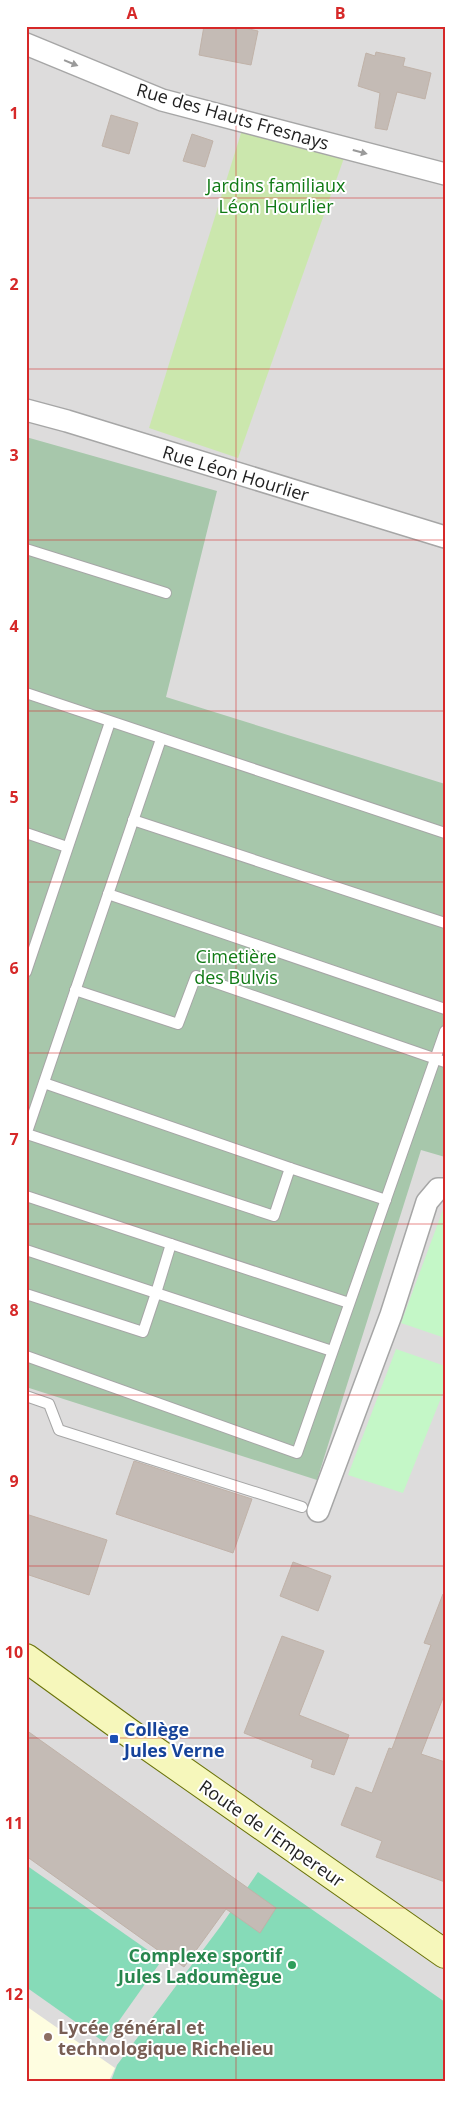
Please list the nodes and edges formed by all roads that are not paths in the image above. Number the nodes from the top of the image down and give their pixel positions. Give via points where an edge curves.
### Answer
1 (26, 44) edge
2 (445, 174) edge
3 (26, 410) edge
4 (445, 537) edge
5 (26, 550) edge
6 (166, 593) dead end
7 (26, 693) edge
8 (110, 722) junction
9 (161, 739) junction
10 (133, 820) junction
11 (26, 833) edge
12 (445, 833) edge
13 (67, 847) junction
14 (108, 894) junction
15 (445, 922) edge
16 (26, 972) edge
17 (76, 990) junction
18 (445, 1009) edge
19 (445, 1032) edge
20 (440, 1061) edge
21 (44, 1083) junction
22 (26, 1134) edge
23 (290, 1168) junction
24 (445, 1189) edge
25 (26, 1196) edge
26 (386, 1200) junction
27 (171, 1244) junction
28 (26, 1250) edge
29 (156, 1293) junction
30 (26, 1294) edge
31 (350, 1303) junction
32 (332, 1351) junction
33 (26, 1356) edge
34 (26, 1396) edge
35 (310, 1509) joint
36 (26, 1658) edge
37 (445, 1954) edge

1 -> 2 street, Rue des Hauts Fresnays via 162,100
3 - 4 street, Rue Léon Hourlier
5 - 6 lane
7 - 8 lane
8 - 9 lane
8 - 13 lane
9 - 10 lane
9 - 12 lane
10 - 14 lane
10 - 15 lane
11 - 13 lane
13 - 16 lane
14 - 17 lane
14 - 18 lane
17 - 20 lane via 178,1024 196,976
17 - 21 lane
19 - 20 lane
20 - 26 lane
21 - 22 lane
21 - 23 lane
22 - 23 lane via 274,1216
23 - 26 lane
24 - 35 street via 438,1189 427,1202 391,1314
25 - 27 lane
26 - 31 lane
27 - 29 lane
27 - 31 lane
28 - 29 lane
29 - 30 lane via 143,1332
29 - 32 lane
31 - 32 lane
32 - 33 lane via 297,1453
34 - 35 lane via 48,1404 59,1430
36 - 37 main road, Route de l'Empereur

